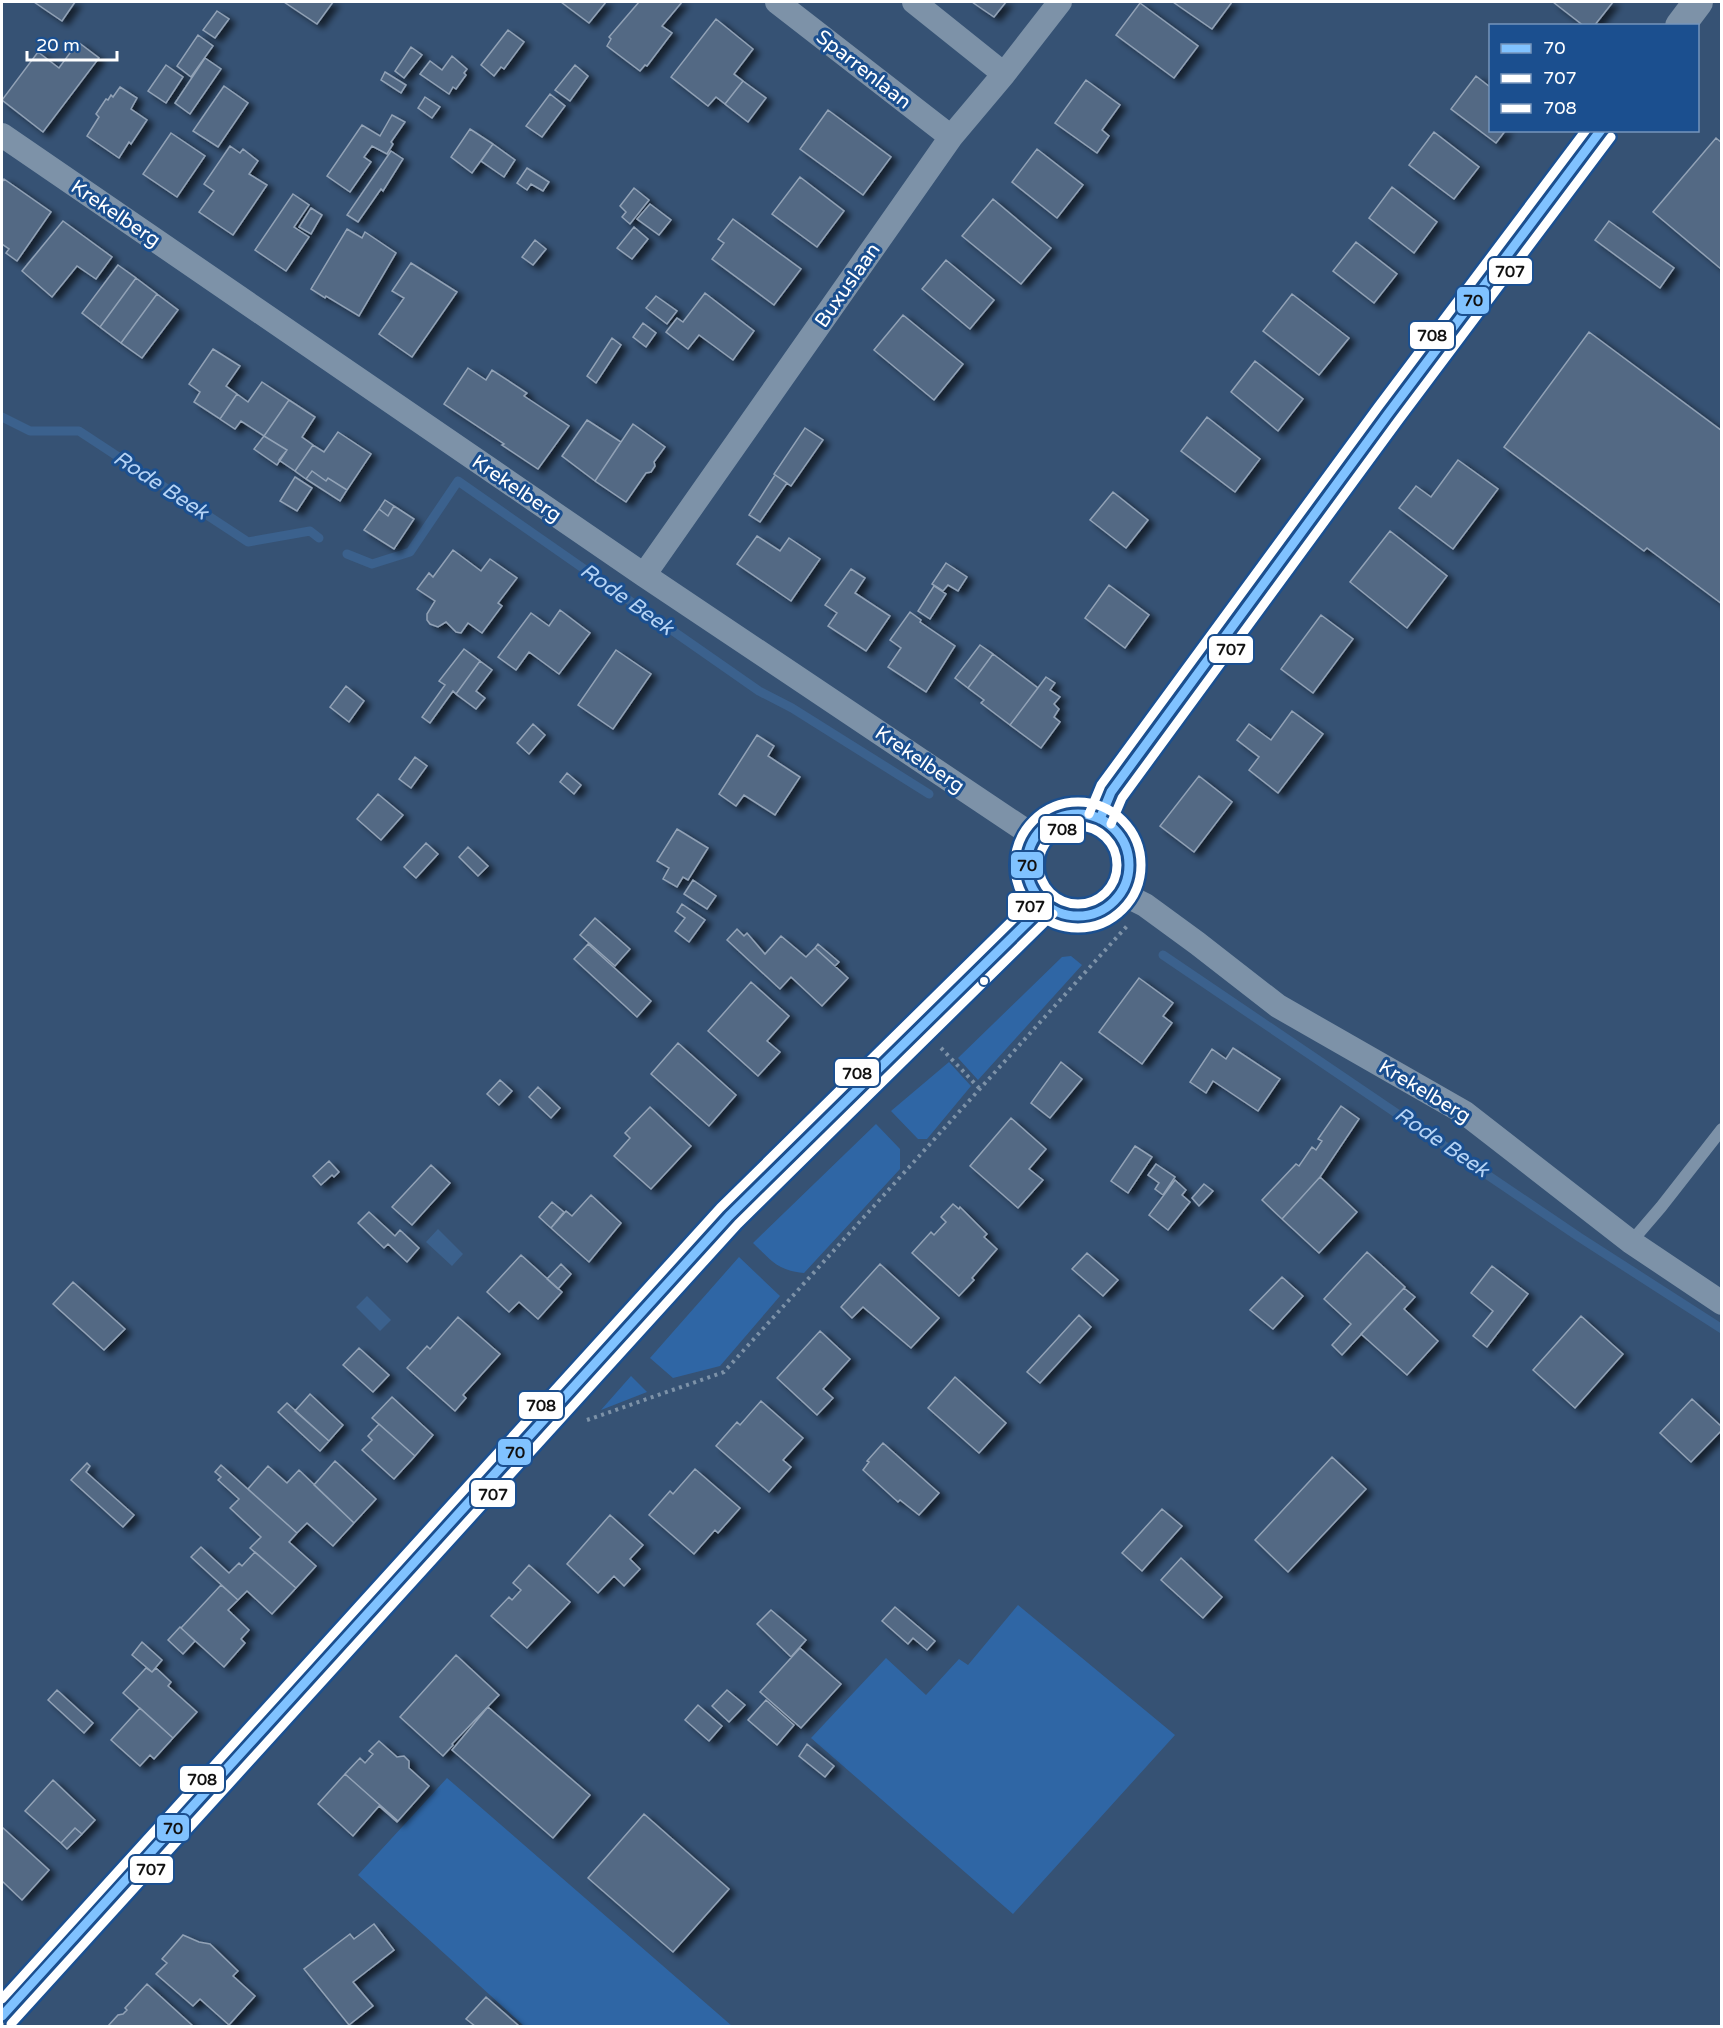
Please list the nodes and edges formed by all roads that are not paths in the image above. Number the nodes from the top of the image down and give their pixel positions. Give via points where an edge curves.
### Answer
1 (777, 2) edge
2 (914, 2) edge
3 (1060, 2) edge
4 (1698, 2) edge
5 (1682, 24) edge
6 (1004, 74) junction
7 (1600, 132) edge
8 (2, 135) edge
9 (951, 137) junction
10 (644, 575) junction
11 (1100, 819) junction
12 (1035, 837) junction
13 (1133, 899) junction
14 (1045, 905) junction
15 (1722, 1129) edge
16 (1631, 1242) junction
17 (1722, 1303) edge
18 (2, 2016) edge

1 - 9 street, Sparrenlaan
2 - 6 street
3 - 6 street, Buxuslaan
4 - 5 street
6 - 9 street, Buxuslaan
7 - 11 street via 1111,792
8 - 10 street, Krekelberg
9 - 10 street, Buxuslaan
10 - 12 street, Krekelberg
11 - 12 street via 1064,815
11 - 13 street via 1117,832 1127,851 1127,880
12 - 14 street via 1029,848 1027,873 1033,890
13 - 14 street via 1085,916 1064,915
13 - 16 street, Krekelberg via 1278,1005 1465,1113
14 - 18 street via 729,1216
15 - 16 lane
16 - 17 street, Krekelberg

